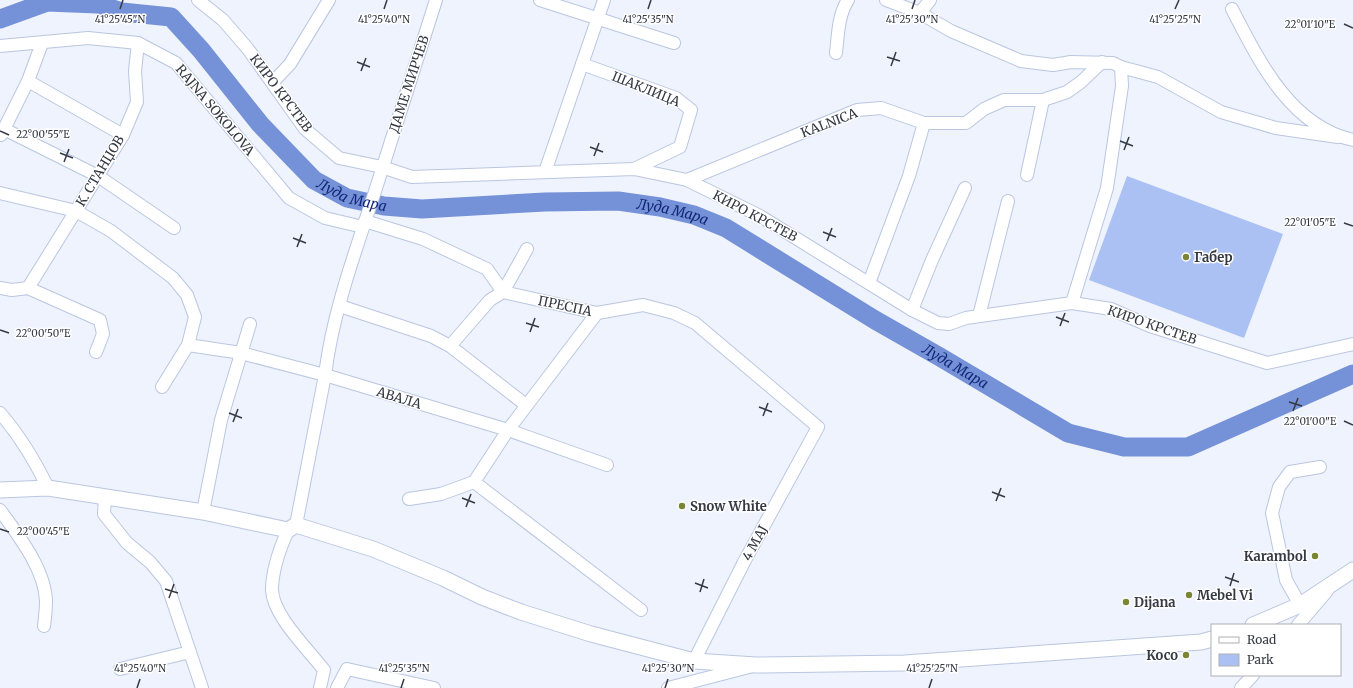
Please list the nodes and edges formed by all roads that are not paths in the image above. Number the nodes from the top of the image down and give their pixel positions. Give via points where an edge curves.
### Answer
1 (198, 0) edge
2 (329, 0) edge
3 (436, 0) edge
4 (540, 0) edge
5 (604, 0) edge
6 (848, 0) edge
7 (886, 0) edge
8 (930, 0) edge
9 (1232, 8) dead end
10 (920, 13) junction
11 (598, 20) junction
12 (42, 43) junction
13 (674, 43) dead end
14 (138, 44) junction
15 (0, 46) edge
16 (836, 53) dead end
17 (1102, 62) junction
18 (582, 64) junction
19 (1121, 67) junction
20 (28, 81) junction
21 (273, 82) junction
22 (1043, 100) junction
23 (924, 123) junction
24 (2, 133) edge
25 (123, 135) junction
26 (1338, 137) junction
27 (1353, 140) edge
28 (382, 167) junction
29 (634, 169) junction
30 (545, 172) junction
31 (1027, 175) dead end
32 (98, 176) junction
33 (687, 180) junction
34 (965, 188) dead end
35 (0, 193) edge
36 (1008, 201) dead end
37 (76, 210) junction
38 (364, 224) junction
39 (174, 228) dead end
40 (527, 249) dead end
41 (868, 283) junction
42 (0, 288) edge
43 (28, 288) junction
44 (503, 292) junction
45 (1072, 303) junction
46 (340, 306) junction
47 (912, 310) junction
48 (597, 313) junction
49 (979, 316) junction
50 (250, 324) dead end
51 (1353, 344) edge
52 (188, 345) junction
53 (450, 346) junction
54 (96, 352) dead end
55 (242, 353) junction
56 (325, 375) junction
57 (162, 387) dead end
58 (526, 405) junction
59 (0, 413) edge
60 (818, 427) joint
61 (508, 430) junction
62 (607, 465) dead end
63 (1320, 467) dead end
64 (474, 482) junction
65 (48, 488) junction
66 (0, 490) edge
67 (105, 496) junction
68 (409, 499) dead end
69 (0, 510) edge
70 (203, 512) junction
71 (292, 527) junction
72 (1353, 570) edge
73 (1333, 583) junction
74 (1300, 605) junction
75 (641, 610) dead end
76 (1255, 624) edge
77 (1299, 624) edge
78 (44, 626) dead end
79 (1211, 639) edge
80 (190, 652) junction
81 (694, 661) junction
82 (756, 665) junction
83 (120, 669) dead end
84 (1252, 676) edge
85 (202, 688) edge
86 (320, 688) edge
87 (337, 688) edge
88 (434, 688) edge
89 (668, 688) edge
90 (1241, 688) edge

1 - 21 street, КИРО КРСТЕВ via 223,20
2 - 21 street via 290,64
3 - 28 street, ДАМЕ МИРЧЕВ
4 - 11 street
5 - 11 street
6 - 16 street via 840,23
7 - 10 street
8 - 10 street
9 - 26 street via 1256,56 1284,96 1312,122
10 - 17 street via 951,31 1021,61 1053,65
11 - 13 street
11 - 18 street
12 - 14 street, RAJNA SOKOLOVA via 88,38
12 - 15 street, RAJNA SOKOLOVA
12 - 20 street
14 - 25 street, К. СТАНЏОВ via 135,71 137,102
14 - 38 street, RAJNA SOKOLOVA via 176,63 289,198 324,218
17 - 19 street
17 - 22 street, KALNICA via 1067,92
18 - 29 street, ШАКЛИЦА via 676,98 691,110 680,147
18 - 30 street
19 - 26 street via 1158,77 1221,112 1276,128
19 - 45 street via 1122,86 1107,188
20 - 24 street
20 - 25 street
21 - 28 street, КИРО КРСТЕВ via 305,129 339,158
22 - 23 street, KALNICA via 1004,100 984,109 966,123
22 - 31 street
23 - 33 street, KALNICA via 880,108 857,110
23 - 41 street via 908,176
24 - 32 street
25 - 32 street, К. СТАНЏОВ
26 - 27 street
28 - 30 street, КИРО КРСТЕВ via 412,177
28 - 38 street, ДАМЕ МИРЧЕВ
29 - 30 street, КИРО КРСТЕВ
29 - 33 street, КИРО КРСТЕВ
32 - 37 street, К. СТАНЏОВ
32 - 39 street
33 - 41 street, КИРО КРСТЕВ via 760,216
34 - 47 street
35 - 37 street
36 - 49 street
37 - 43 street, К. СТАНЏОВ
37 - 52 street via 111,231 173,278 187,296 195,317
38 - 44 street via 423,239 487,269
38 - 46 street, ДАМЕ МИРЧЕВ
40 - 44 street
41 - 47 street, КИРО КРСТЕВ
42 - 43 street
43 - 54 street via 100,320 103,334
44 - 48 street, ПРЕСПА
44 - 53 street via 490,300
45 - 49 street, КИРО КРСТЕВ
45 - 51 street, КИРО КРСТЕВ via 1111,308 1150,326 1267,363
46 - 53 street via 431,336
46 - 56 street, ДАМЕ МИРЧЕВ
47 - 49 street, КИРО КРСТЕВ via 938,324 949,324
48 - 58 street
48 - 60 street, ПРЕСПА via 644,304 674,313 695,323
50 - 55 street
52 - 55 street, АВАЛА
52 - 57 street
53 - 58 street
55 - 56 street, АВАЛА
55 - 70 street via 220,420
56 - 61 street, АВАЛА
56 - 71 street, ДАМЕ МИРЧЕВ
58 - 61 street
59 - 65 street via 17,433
60 - 81 street, 4 МАЈ via 744,562
61 - 62 street, АВАЛА
61 - 64 street
63 - 74 street via 1290,472 1279,487 1272,513 1286,580
64 - 68 street via 441,494
64 - 75 street
65 - 66 main road
65 - 67 main road
67 - 70 main road
67 - 80 street via 104,514 127,543 150,562 166,581
69 - 78 street via 38,568 46,600
70 - 71 main road
71 - 81 main road via 373,549 521,612 591,634
71 - 86 street, ДАМЕ МИРЧЕВ via 280,549 272,590 285,623 324,670
72 - 73 main road
73 - 74 main road
73 - 77 street
74 - 76 main road
79 - 82 main road via 906,662
80 - 83 street
80 - 85 street
81 - 82 main road
82 - 89 street
84 - 90 street
87 - 88 street via 347,669

